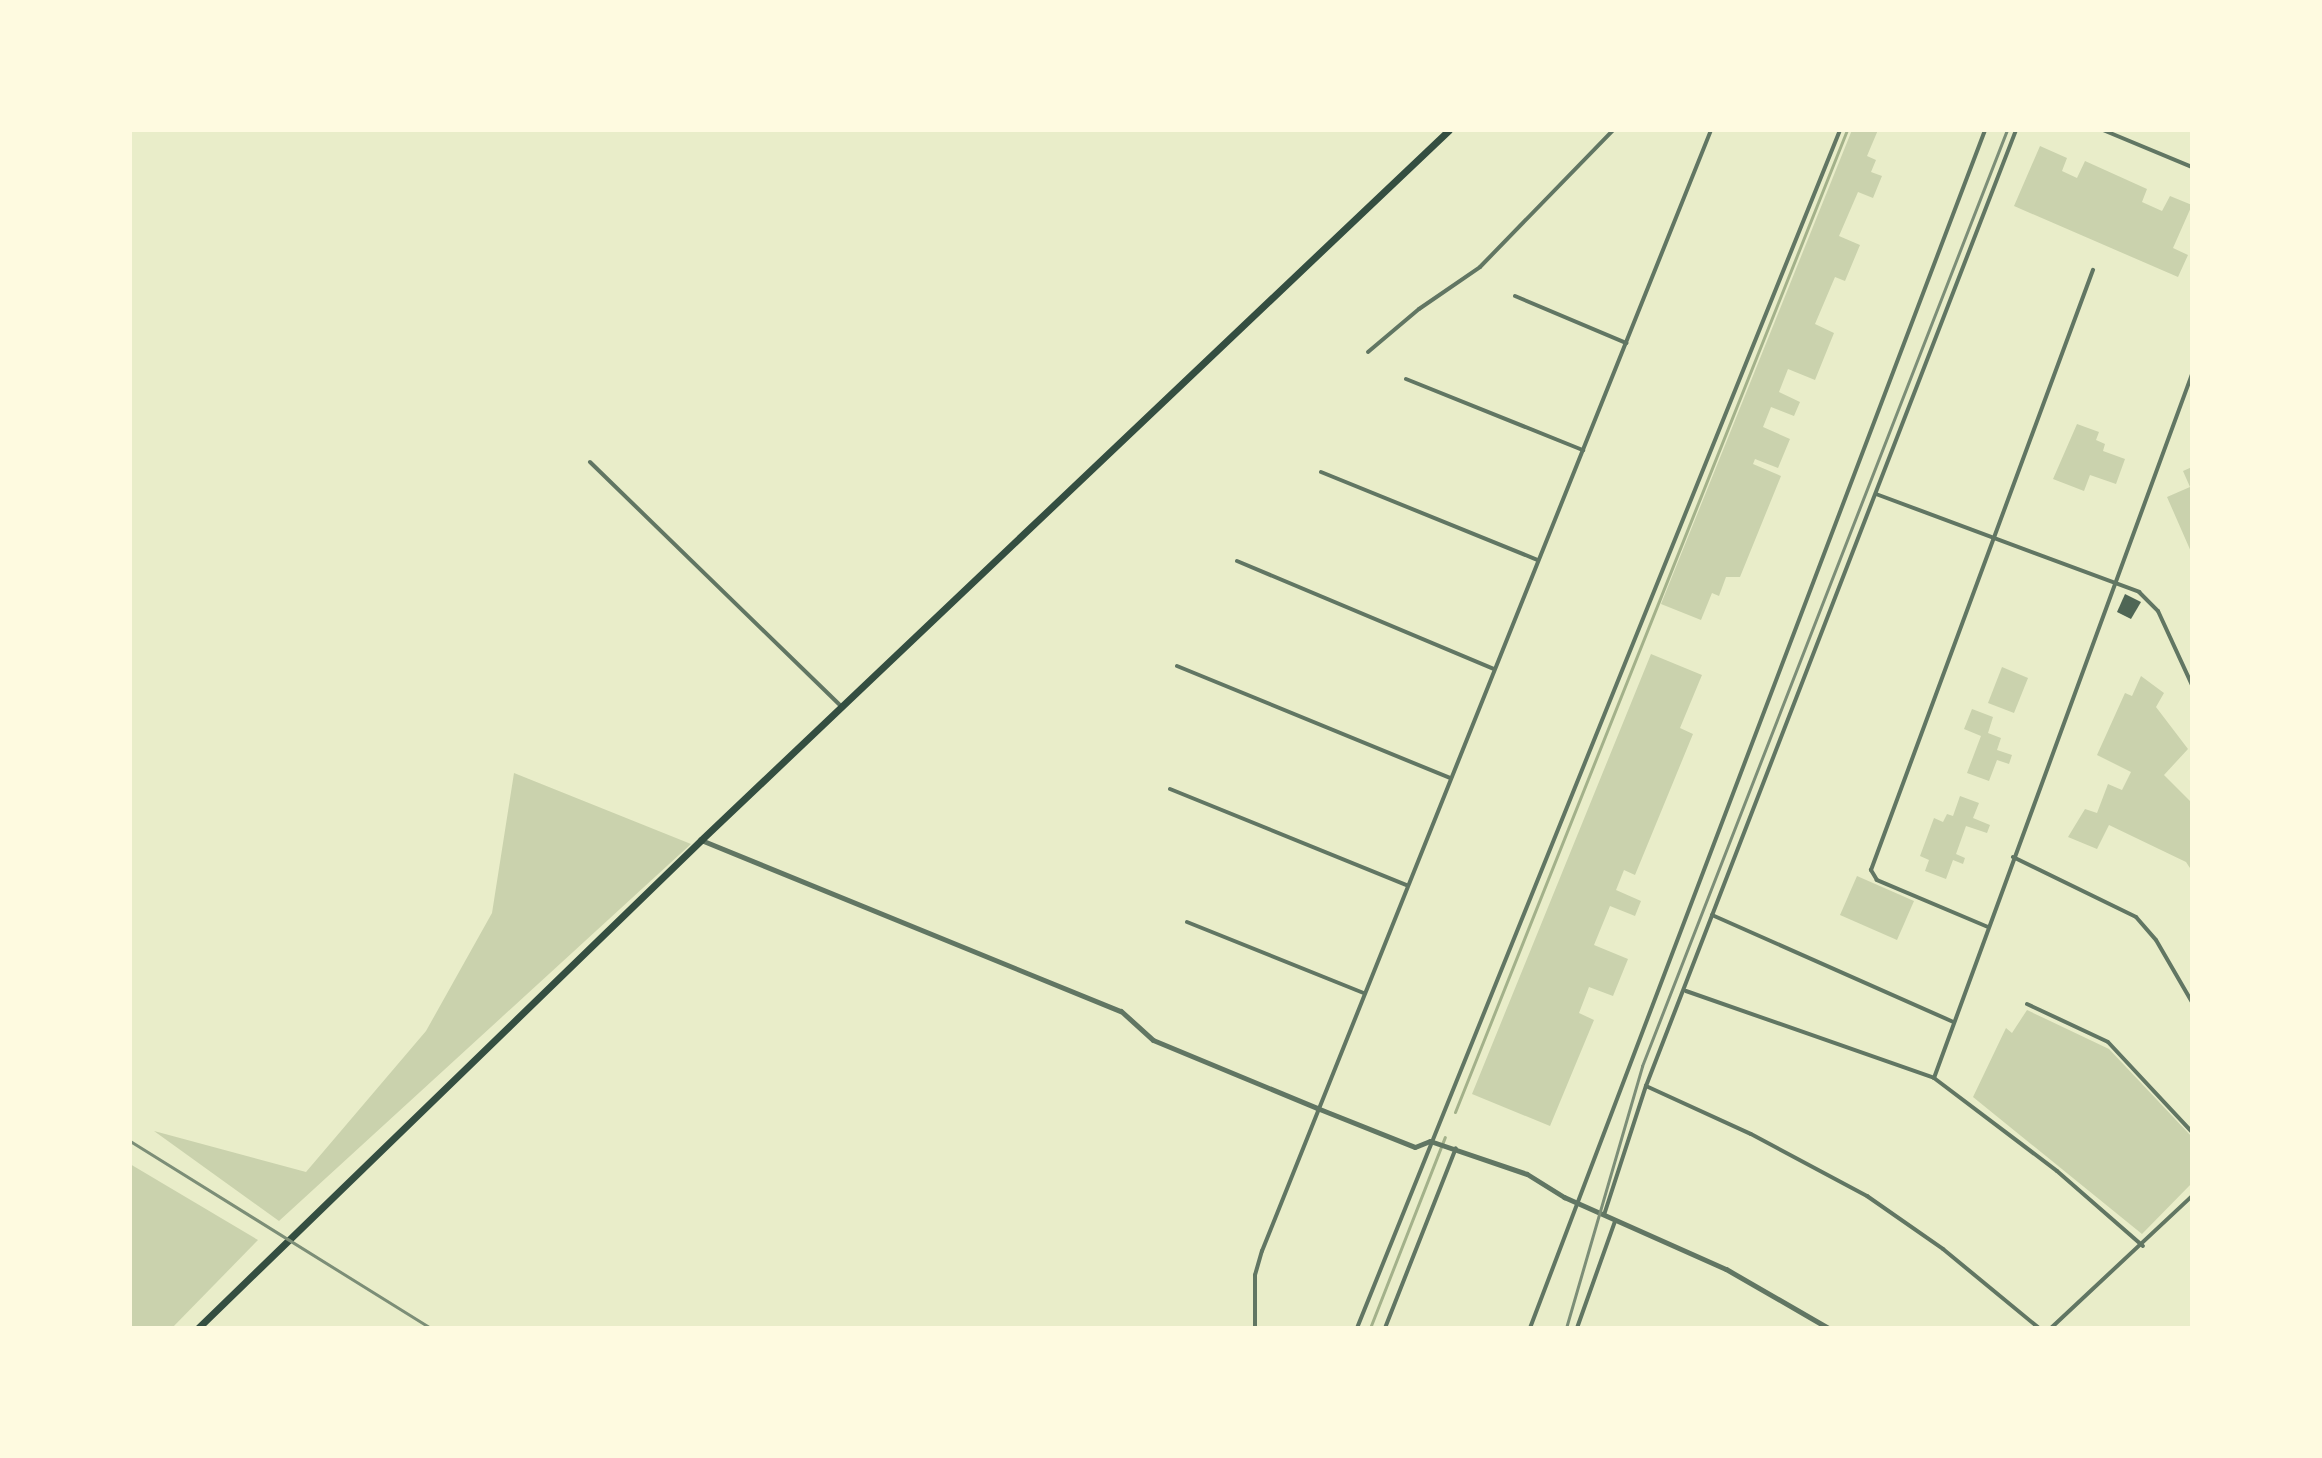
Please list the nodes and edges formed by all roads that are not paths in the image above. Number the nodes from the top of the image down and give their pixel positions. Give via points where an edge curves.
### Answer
1 (1449, 130) edge
2 (1613, 130) edge
3 (1711, 130) edge
4 (1840, 130) edge
5 (2016, 130) edge
6 (2103, 130) edge
7 (1983, 131) edge
8 (2192, 167) edge
9 (2093, 270) dead end
10 (1515, 296) dead end
11 (1626, 343) junction
12 (1368, 352) dead end
13 (2192, 374) edge
14 (1406, 379) dead end
15 (1583, 450) junction
16 (590, 462) dead end
17 (1321, 472) dead end
18 (1875, 494) junction
19 (1991, 534) junction
20 (1538, 560) junction
21 (1237, 561) dead end
22 (2116, 583) junction
23 (1177, 666) dead end
24 (1494, 669) junction
25 (2192, 685) edge
26 (843, 708) junction
27 (1450, 778) junction
28 (1170, 789) dead end
29 (701, 840) junction
30 (2013, 857) junction
31 (1407, 885) junction
32 (1712, 915) junction
33 (1187, 922) dead end
34 (1988, 927) junction
35 (1686, 991) junction
36 (1364, 993) junction
37 (2192, 1002) edge
38 (2027, 1004) dead end
39 (1953, 1022) junction
40 (1934, 1078) junction
41 (1646, 1086) junction
42 (1317, 1108) junction
43 (2192, 1132) edge
44 (1433, 1142) junction
45 (1454, 1148) junction
46 (2192, 1196) edge
47 (1578, 1204) junction
48 (1604, 1215) junction
49 (1615, 1221) junction
50 (2143, 1246) junction
51 (198, 1328) edge
52 (1255, 1328) edge
53 (1357, 1328) edge
54 (1385, 1328) edge
55 (1530, 1328) edge
56 (1577, 1328) edge
57 (1828, 1328) edge
58 (2039, 1328) edge
59 (2051, 1328) edge

1 - 26 main road
2 - 12 street via 1480,267
3 - 11 street
4 - 44 street
5 - 18 street
6 - 8 street
7 - 47 street
9 - 19 street
10 - 11 street
11 - 15 street
13 - 22 street
14 - 15 street
15 - 20 street
16 - 26 street
17 - 20 street
18 - 19 street
18 - 32 street
19 - 22 street
19 - 34 street via 1871,870 1877,880
20 - 24 street
21 - 24 street
22 - 25 street via 2150,599
22 - 30 street
23 - 27 street
24 - 27 street
26 - 29 main road
27 - 31 street
28 - 31 street
29 - 42 street via 1121,1011 1153,1040
29 - 51 main road
30 - 34 street
30 - 37 street via 2136,917 2156,940
31 - 36 street
32 - 35 street
32 - 39 street
33 - 36 street
34 - 39 street
35 - 40 street
35 - 41 street
36 - 42 street
38 - 43 street via 2108,1042
39 - 40 street
40 - 50 street via 2057,1171
41 - 48 street
41 - 58 street via 1763,1140 1879,1203
42 - 44 street via 1415,1147
42 - 52 street via 1255,1275
44 - 45 street
44 - 53 street
45 - 47 street via 1527,1174
45 - 54 street
46 - 50 street
47 - 48 street
47 - 55 street
48 - 49 street
49 - 56 street
49 - 57 street via 1737,1275
50 - 59 street

